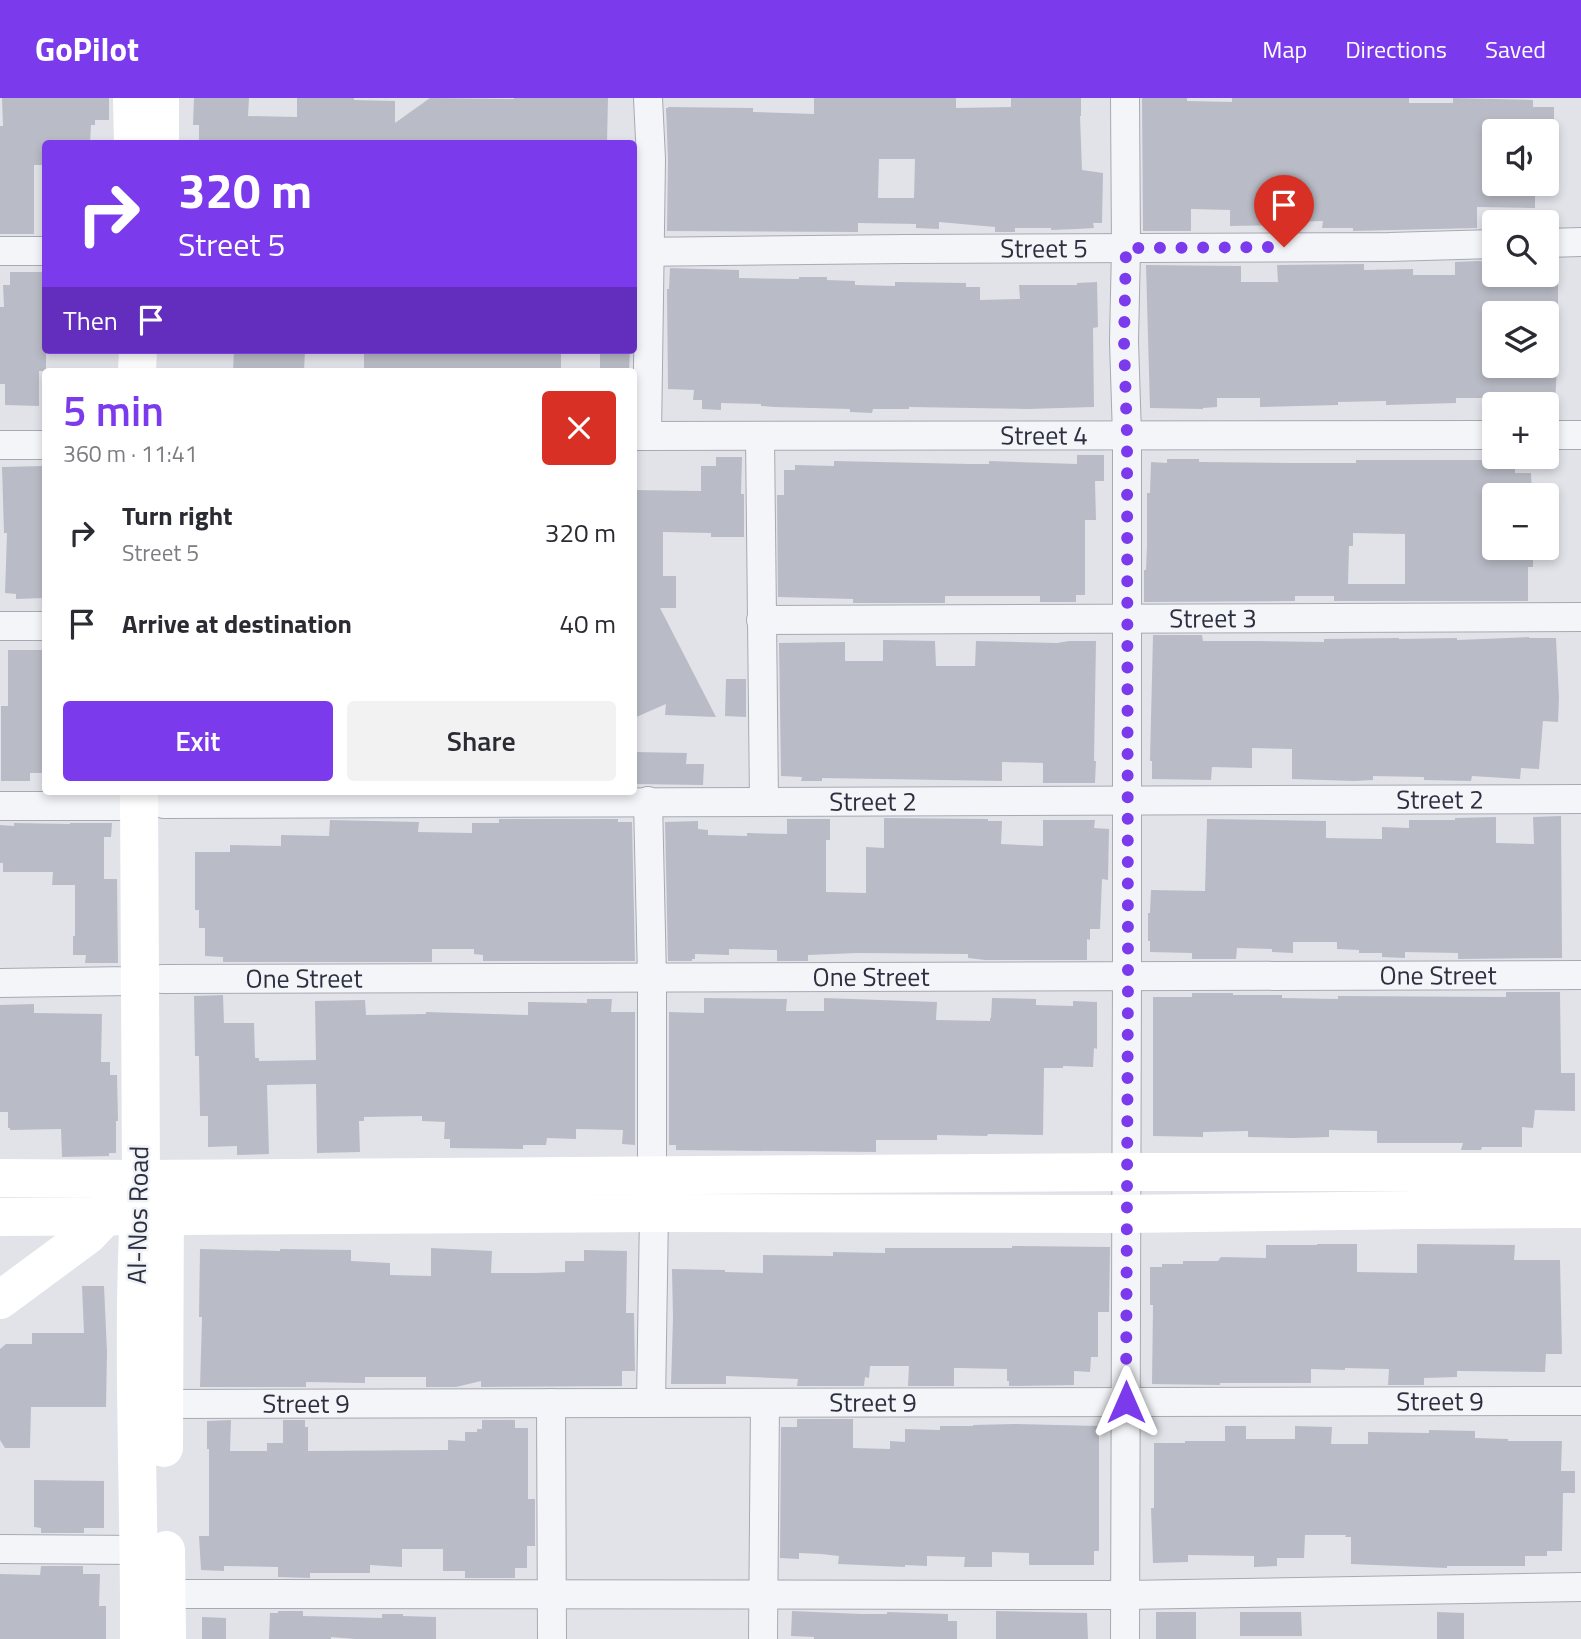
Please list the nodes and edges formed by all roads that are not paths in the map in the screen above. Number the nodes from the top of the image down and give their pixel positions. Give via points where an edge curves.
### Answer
1 (132, 98) edge
2 (160, 98) edge
3 (648, 98) edge
4 (1125, 98) edge
5 (133, 140) edge
6 (160, 140) edge
7 (1581, 242) edge
8 (1559, 243) edge
9 (1482, 244) edge
10 (1126, 248) junction
11 (0, 251) edge
12 (42, 251) edge
13 (641, 252) edge
14 (1482, 435) edge
15 (1559, 435) edge
16 (1581, 435) edge
17 (640, 436) edge
18 (760, 436) junction
19 (1127, 436) junction
20 (0, 445) edge
21 (42, 445) edge
22 (1581, 617) edge
23 (1127, 619) junction
24 (761, 620) junction
25 (0, 626) edge
26 (42, 626) edge
27 (547, 796) edge
28 (151, 798) edge
29 (1581, 799) edge
30 (1127, 800) junction
31 (648, 801) junction
32 (764, 801) junction
33 (0, 806) edge
34 (1581, 975) edge
35 (1128, 977) junction
36 (652, 978) junction
37 (151, 979) junction
38 (0, 983) edge
39 (1127, 1172) junction
40 (1581, 1172) edge
41 (652, 1175) junction
42 (0, 1178) edge
43 (138, 1198) junction
44 (1581, 1209) edge
45 (654, 1213) junction
46 (1126, 1214) junction
47 (0, 1217) edge
48 (0, 1300) edge
49 (1581, 1401) edge
50 (1126, 1402) junction
51 (551, 1403) junction
52 (651, 1403) junction
53 (765, 1403) junction
54 (164, 1404) junction
55 (0, 1549) edge
56 (140, 1550) junction
57 (1581, 1587) edge
58 (763, 1593) junction
59 (551, 1595) junction
60 (1125, 1595) junction
61 (153, 1596) junction
62 (139, 1639) edge
63 (167, 1639) edge
64 (552, 1639) edge
65 (763, 1639) edge
66 (1125, 1639) edge

1 - 5 street
2 - 6 street
3 - 13 street via 651,159
4 - 10 street
7 - 8 street
9 - 10 street, Street 5
10 - 13 street, Street 5
10 - 19 street
11 - 12 street
13 - 17 street
14 - 19 street, Street 4
15 - 16 street
17 - 18 street, Street 4
18 - 19 street, Street 4
18 - 24 street
19 - 23 street
20 - 21 street
22 - 23 street, Street 3
23 - 24 street, Street 3
23 - 30 street
24 - 32 street
25 - 26 street
27 - 28 street, Street 2
27 - 31 street, Street 2
28 - 33 street, Street 2
28 - 37 street, Al-Nos Road
29 - 30 street, Street 2
30 - 32 street, Street 2
30 - 35 street
31 - 32 street, Street 2
31 - 36 street
34 - 35 street, One Street
35 - 36 street, One Street
35 - 39 street
36 - 37 street, One Street
36 - 41 street
37 - 38 street, One Street
37 - 43 street, Al-Nos Road
39 - 40 street
39 - 41 street
39 - 46 street
41 - 43 street
42 - 43 street
43 - 45 street
43 - 47 street
43 - 48 street
43 - 54 street, Al-Nos Road
43 - 56 street, Al-Nos Road
44 - 46 street
45 - 46 street
45 - 52 street
46 - 50 street
49 - 50 street, Street 9
50 - 53 street, Street 9
50 - 60 street
51 - 52 street, Street 9
51 - 54 street, Street 9
51 - 59 street
52 - 53 street, Street 9
53 - 58 street
54 - 61 street, Al-Nos Road
55 - 56 street
56 - 61 street, Al-Nos Road
57 - 60 street
58 - 59 street
58 - 60 street
58 - 65 street
59 - 61 street
59 - 64 street
60 - 66 street
61 - 62 street, Al-Nos Road
61 - 63 street, Al-Nos Road

